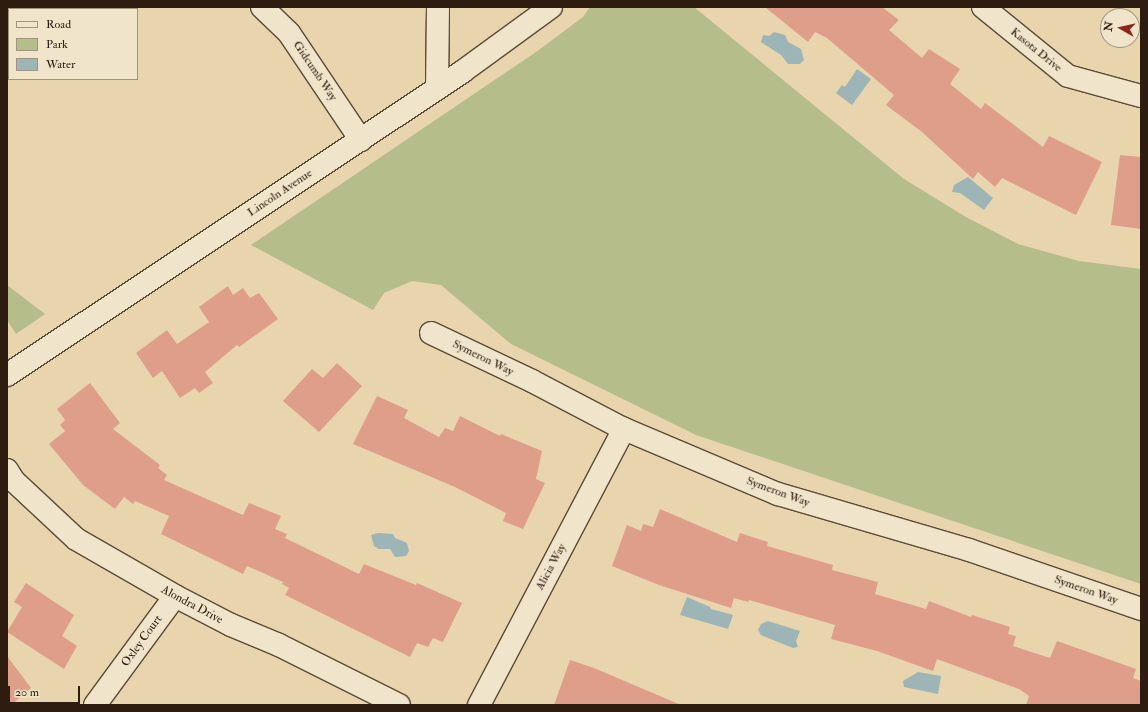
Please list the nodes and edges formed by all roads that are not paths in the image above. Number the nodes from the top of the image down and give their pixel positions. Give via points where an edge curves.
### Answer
1 (262, 7) edge
2 (438, 7) edge
3 (551, 7) edge
4 (983, 7) edge
5 (437, 89) junction
6 (1141, 96) edge
7 (361, 140) junction
8 (431, 333) dead end
9 (7, 375) edge
10 (624, 429) junction
11 (7, 470) edge
12 (175, 596) junction
13 (1141, 609) edge
14 (95, 705) edge
15 (399, 705) edge
16 (479, 705) edge

1 - 7 street, Gidcumb Way via 289,32
2 - 5 street
3 - 5 street, Lincoln Avenue
4 - 6 street, Kasota Drive via 1068,76
5 - 7 street, Lincoln Avenue
7 - 9 street, Lincoln Avenue
8 - 10 street, Symeron Way via 532,381
10 - 13 street, Symeron Way via 778,494 969,550
10 - 16 street, Alicia Way
11 - 12 street, Alondra Drive via 14,480 76,539
12 - 14 street, Oxley Court
12 - 15 street, Alondra Drive via 230,625 279,645

